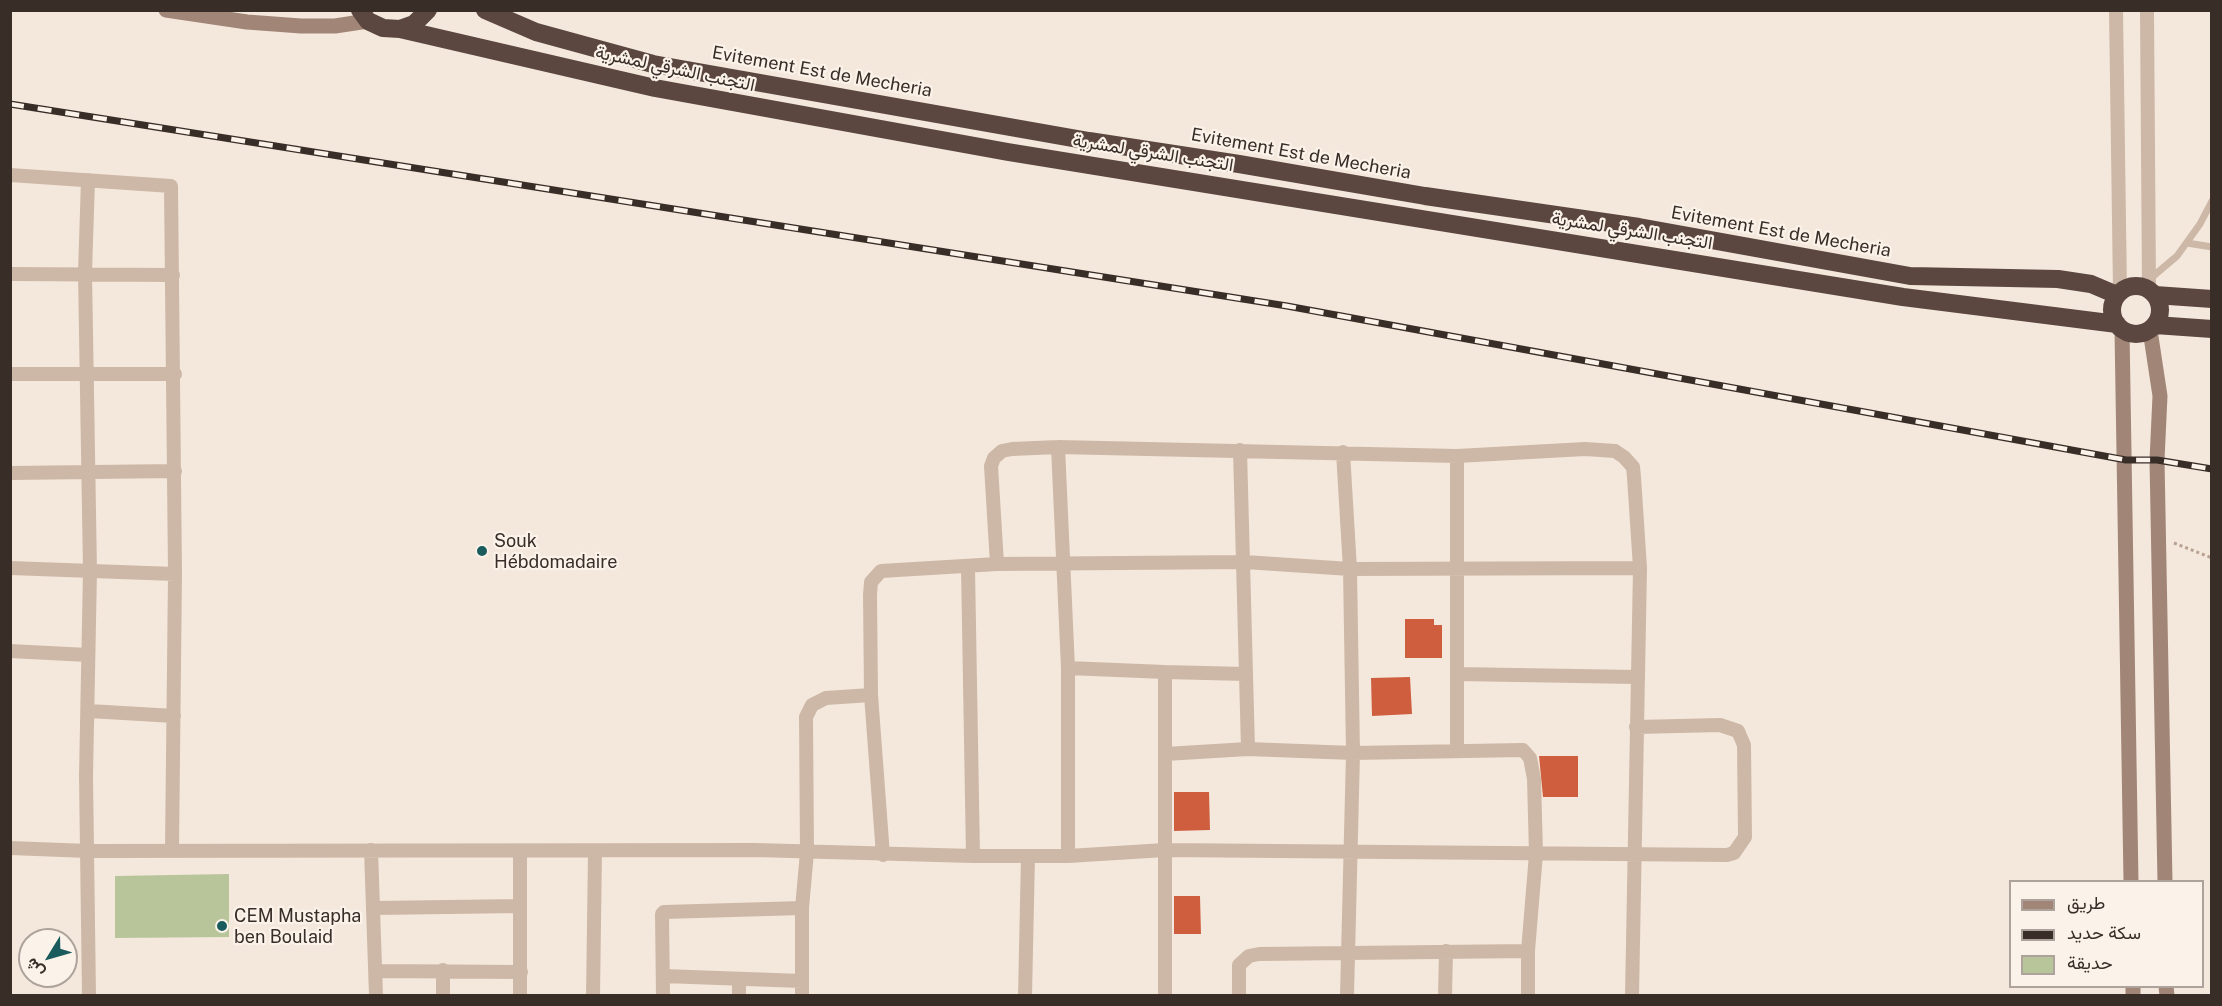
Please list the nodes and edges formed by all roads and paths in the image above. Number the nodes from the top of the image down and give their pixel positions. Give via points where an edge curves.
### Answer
1 (166, 10) edge
2 (428, 10) edge
3 (485, 10) edge
4 (2116, 10) edge
5 (2147, 10) edge
6 (364, 16) edge
7 (400, 29) junction
8 (10, 175) edge
9 (88, 180) junction
10 (2211, 201) edge
11 (2187, 243) junction
12 (2211, 247) edge
13 (86, 273) junction
14 (10, 274) edge
15 (173, 275) junction
16 (2151, 288) junction
17 (2119, 293) junction
18 (2211, 299) edge
19 (2120, 327) junction
20 (2153, 328) junction
21 (2211, 329) edge
22 (10, 374) edge
23 (87, 374) junction
24 (175, 374) junction
25 (1058, 447) junction
26 (1240, 450) junction
27 (1343, 452) junction
28 (1457, 456) junction
29 (175, 471) junction
30 (10, 473) edge
31 (89, 474) junction
32 (2159, 537) junction
33 (2211, 558) edge
34 (1245, 562) junction
35 (997, 564) junction
36 (1065, 564) junction
37 (968, 567) junction
38 (1456, 567) junction
39 (10, 568) edge
40 (1640, 568) junction
41 (1350, 569) junction
42 (90, 571) junction
43 (175, 574) junction
44 (10, 651) edge
45 (88, 655) junction
46 (1068, 668) junction
47 (1165, 672) junction
48 (1245, 674) junction
49 (1457, 674) junction
50 (1637, 677) junction
51 (871, 695) junction
52 (88, 711) junction
53 (174, 716) junction
54 (1636, 727) junction
55 (1248, 749) junction
56 (1457, 751) junction
57 (1353, 753) junction
58 (1165, 754) junction
59 (10, 848) edge
60 (172, 849) junction
61 (88, 850) junction
62 (371, 850) junction
63 (1165, 850) junction
64 (520, 851) junction
65 (595, 852) junction
66 (807, 852) junction
67 (1352, 853) junction
68 (1536, 854) junction
69 (883, 855) junction
70 (1634, 855) junction
71 (973, 856) junction
72 (1028, 856) junction
73 (1068, 856) junction
74 (2131, 880) edge
75 (2165, 880) edge
76 (520, 906) junction
77 (375, 908) junction
78 (802, 908) junction
79 (1446, 951) junction
80 (1528, 951) junction
81 (1347, 955) junction
82 (442, 970) junction
83 (376, 971) junction
84 (521, 972) junction
85 (663, 976) junction
86 (739, 979) junction
87 (802, 981) junction
88 (89, 996) edge
89 (376, 996) edge
90 (443, 996) edge
91 (520, 996) edge
92 (593, 996) edge
93 (663, 996) edge
94 (738, 996) edge
95 (802, 996) edge
96 (1025, 996) edge
97 (1166, 996) edge
98 (1239, 996) edge
99 (1347, 996) edge
100 (1445, 996) edge
101 (1528, 996) edge
102 (1632, 996) edge

1 - 6 main road via 301,26 335,26
2 - 7 highway via 414,24
3 - 17 highway, Evitement Est de Mecheria via 536,32 653,64 1077,139 1639,227 1910,276 2058,279
4 - 17 street
5 - 16 street
6 - 7 highway, التجنب الشرقي لمشرية via 383,28
7 - 19 highway, التجنب الشرقي لمشرية via 546,65 1008,152 1903,297
8 - 9 street
9 - 13 street
9 - 15 street via 171,186
10 - 11 lane
11 - 12 lane
11 - 16 lane
13 - 14 street
13 - 15 street
13 - 23 street
15 - 24 street
16 - 17 highway via 2134,286
16 - 18 highway
16 - 20 highway via 2161,310
17 - 19 highway via 2112,310
19 - 20 highway via 2136,334
19 - 74 main road
20 - 21 highway
20 - 32 main road via 2160,396
22 - 23 street
23 - 24 street
23 - 31 street
24 - 29 street
25 - 26 street
25 - 35 street via 1012,449 994,458 991,477
25 - 36 street
26 - 27 street
26 - 34 street
27 - 28 street
27 - 41 street
28 - 38 street
28 - 40 street via 1615,451 1633,467
29 - 31 street
29 - 43 street
30 - 31 street
31 - 42 street
32 - 33 path
32 - 75 main road
34 - 36 street
34 - 41 street
34 - 48 street
35 - 36 street
35 - 37 street
36 - 46 street
37 - 51 street via 892,568 875,575 870,595
37 - 71 street
38 - 40 street
38 - 41 street
38 - 49 street
39 - 42 street
40 - 50 street
41 - 57 street
42 - 43 street
42 - 45 street
43 - 53 street
44 - 45 street
45 - 52 street
46 - 47 street
46 - 73 street
47 - 48 street
47 - 58 street
48 - 55 street
49 - 50 street
49 - 56 street
50 - 54 street
51 - 66 street via 826,698 807,711
51 - 69 street
52 - 53 street
52 - 61 street
53 - 60 street
54 - 70 street
54 - 70 street via 1720,724 1738,731 1744,744 1745,837 1734,853 1727,855
55 - 57 street
55 - 58 street
56 - 57 street
56 - 68 street via 1522,750 1530,758
57 - 67 street
58 - 63 street
59 - 61 street
60 - 61 street
60 - 62 street
61 - 88 street
62 - 64 street
62 - 77 street
63 - 67 street
63 - 73 street
63 - 97 street
64 - 65 street
64 - 76 street
65 - 66 street
65 - 92 street
66 - 69 street
66 - 78 street
67 - 68 street
67 - 81 street
68 - 70 street
68 - 80 street
69 - 71 street
70 - 102 street
71 - 72 street
72 - 73 street
72 - 96 street
76 - 77 street
76 - 84 street
77 - 83 street
78 - 85 street via 664,912
78 - 87 street
79 - 80 street
79 - 81 street
79 - 100 street
80 - 101 street
81 - 98 street via 1249,956 1239,965
81 - 99 street
82 - 83 street
82 - 84 street
82 - 90 street
83 - 89 street
84 - 91 street
85 - 86 street
85 - 93 street
86 - 87 street
86 - 94 street
87 - 95 street

